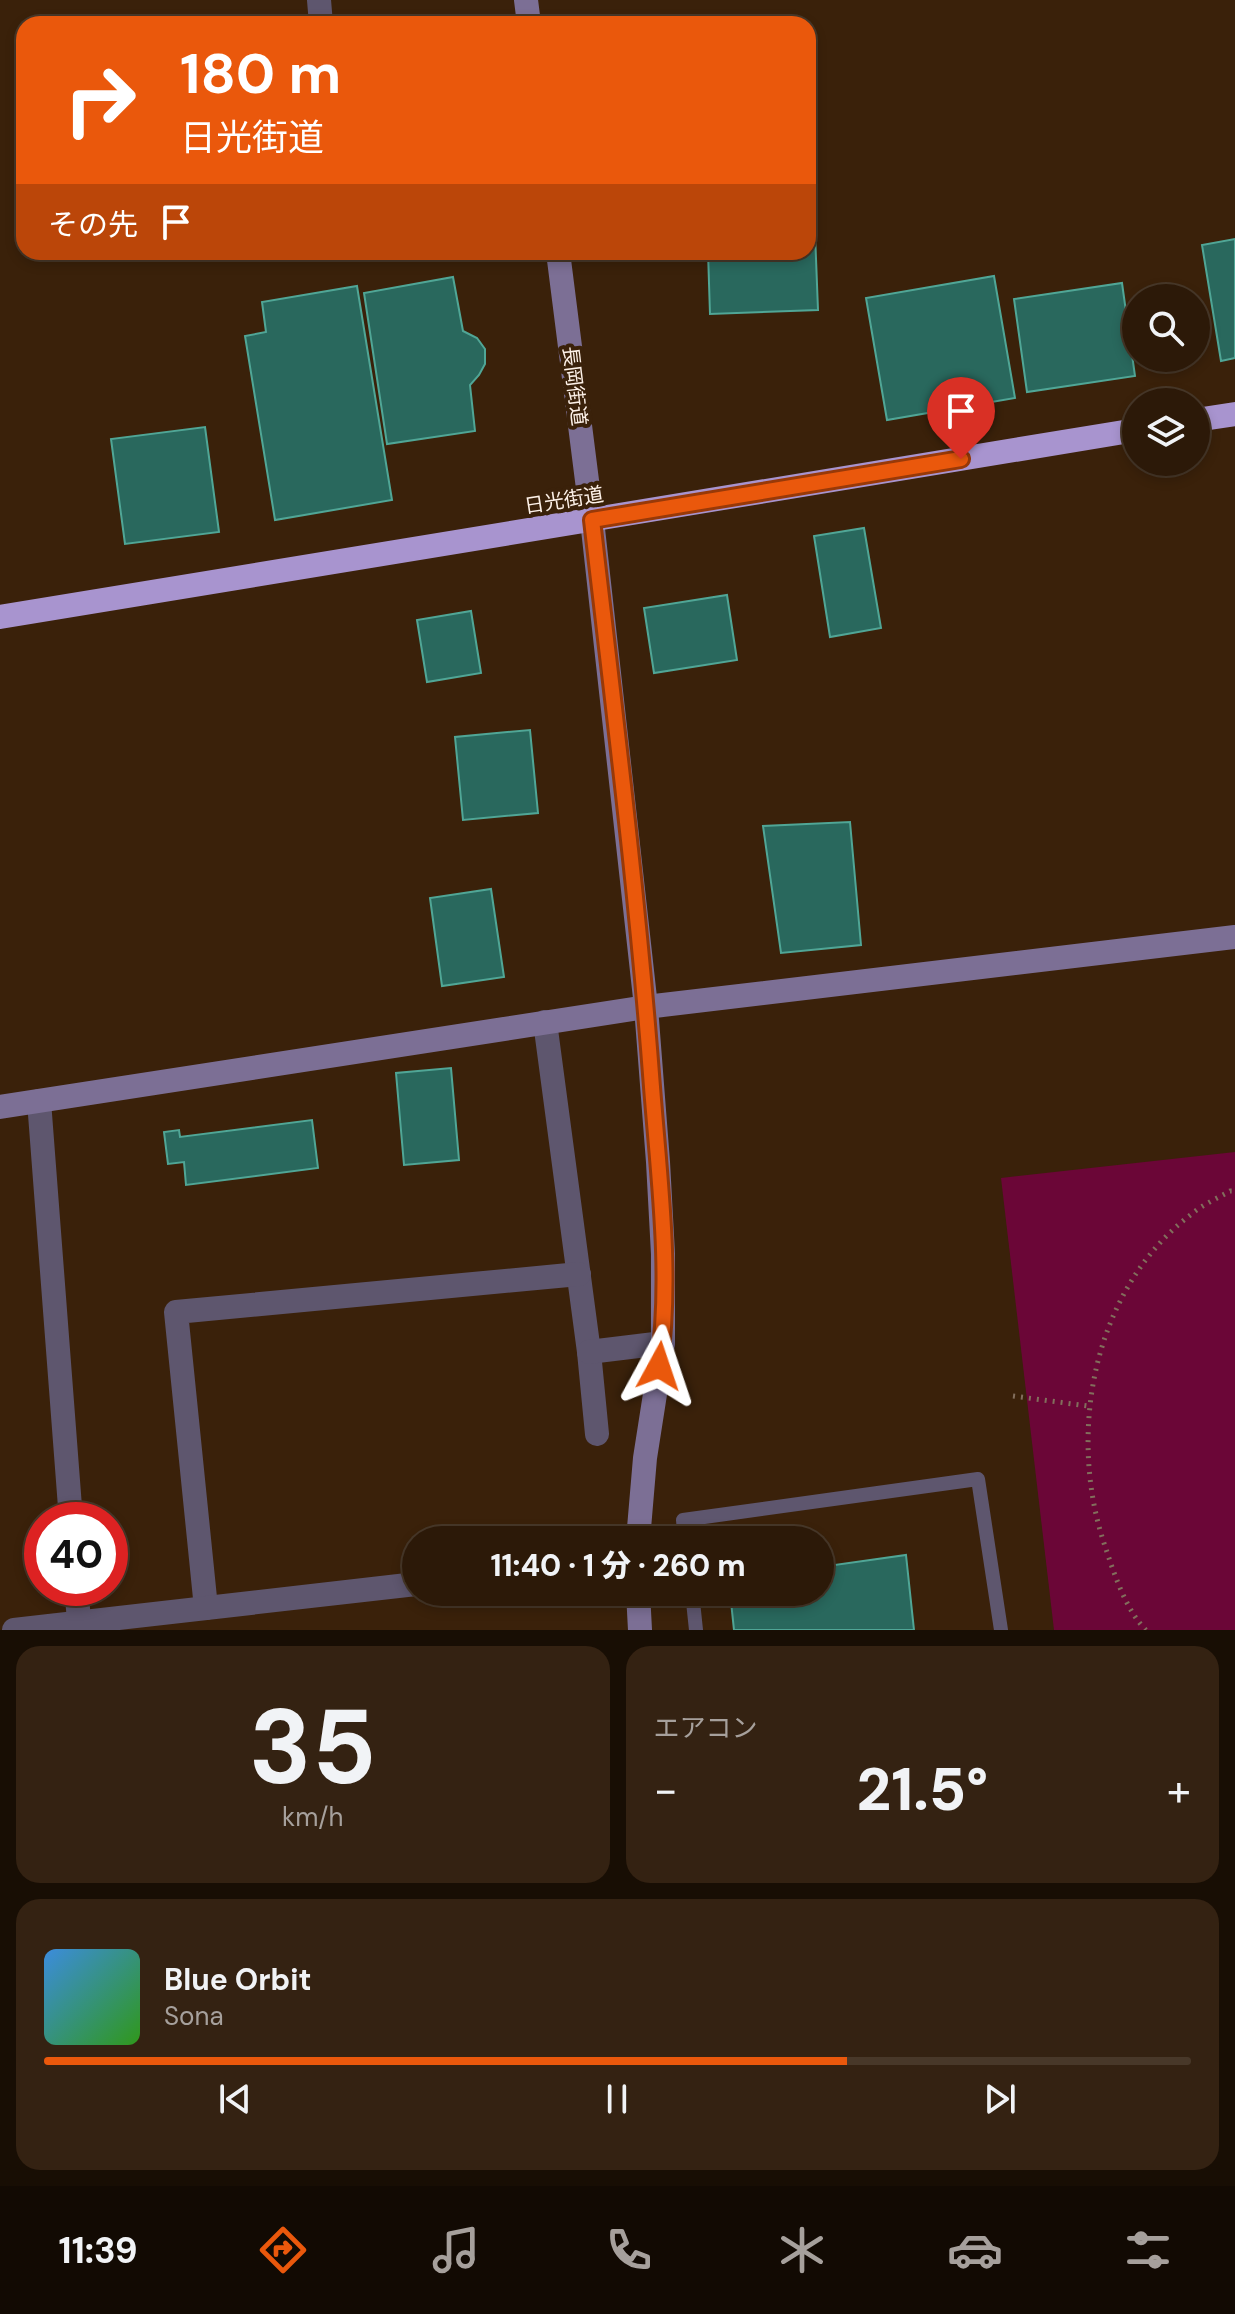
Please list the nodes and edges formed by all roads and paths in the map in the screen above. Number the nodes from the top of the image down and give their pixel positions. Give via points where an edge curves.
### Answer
1 (559, 260) edge
2 (1235, 414) edge
3 (1210, 418) edge
4 (1122, 432) edge
5 (592, 520) junction
6 (0, 617) edge
7 (1235, 937) edge
8 (646, 1007) junction
9 (545, 1022) junction
10 (39, 1101) junction
11 (0, 1107) edge
12 (1235, 1191) edge
13 (579, 1274) junction
14 (663, 1343) junction
15 (589, 1352) junction
16 (1013, 1396) dead end
17 (1088, 1406) junction
18 (597, 1434) dead end
19 (70, 1502) edge
20 (639, 1526) edge
21 (684, 1526) edge
22 (402, 1586) edge
23 (78, 1606) edge
24 (639, 1606) edge
25 (693, 1606) edge
26 (206, 1608) junction
27 (80, 1626) edge
28 (14, 1630) edge
29 (640, 1630) edge
30 (696, 1630) edge
31 (1001, 1630) edge
32 (1146, 1630) edge

1 - 5 street, 長岡街道
2 - 3 highway
4 - 5 highway, 日光街道
5 - 6 highway, 日光街道
5 - 8 street, 長岡街道
7 - 8 street
8 - 9 street
8 - 14 street, 長岡街道 via 663,1254
9 - 10 street
9 - 13 street
10 - 11 street
10 - 19 street
12 - 17 path via 1193,1213 1133,1277 1106,1336
13 - 15 street
13 - 26 street via 176,1312
14 - 15 street
14 - 20 street, 長岡街道
15 - 18 street
16 - 17 path
17 - 32 path via 1087,1462 1097,1523 1117,1581
21 - 31 lane via 683,1520 978,1479
22 - 26 street
23 - 27 street
24 - 29 street
25 - 30 lane
26 - 27 street
27 - 28 street

